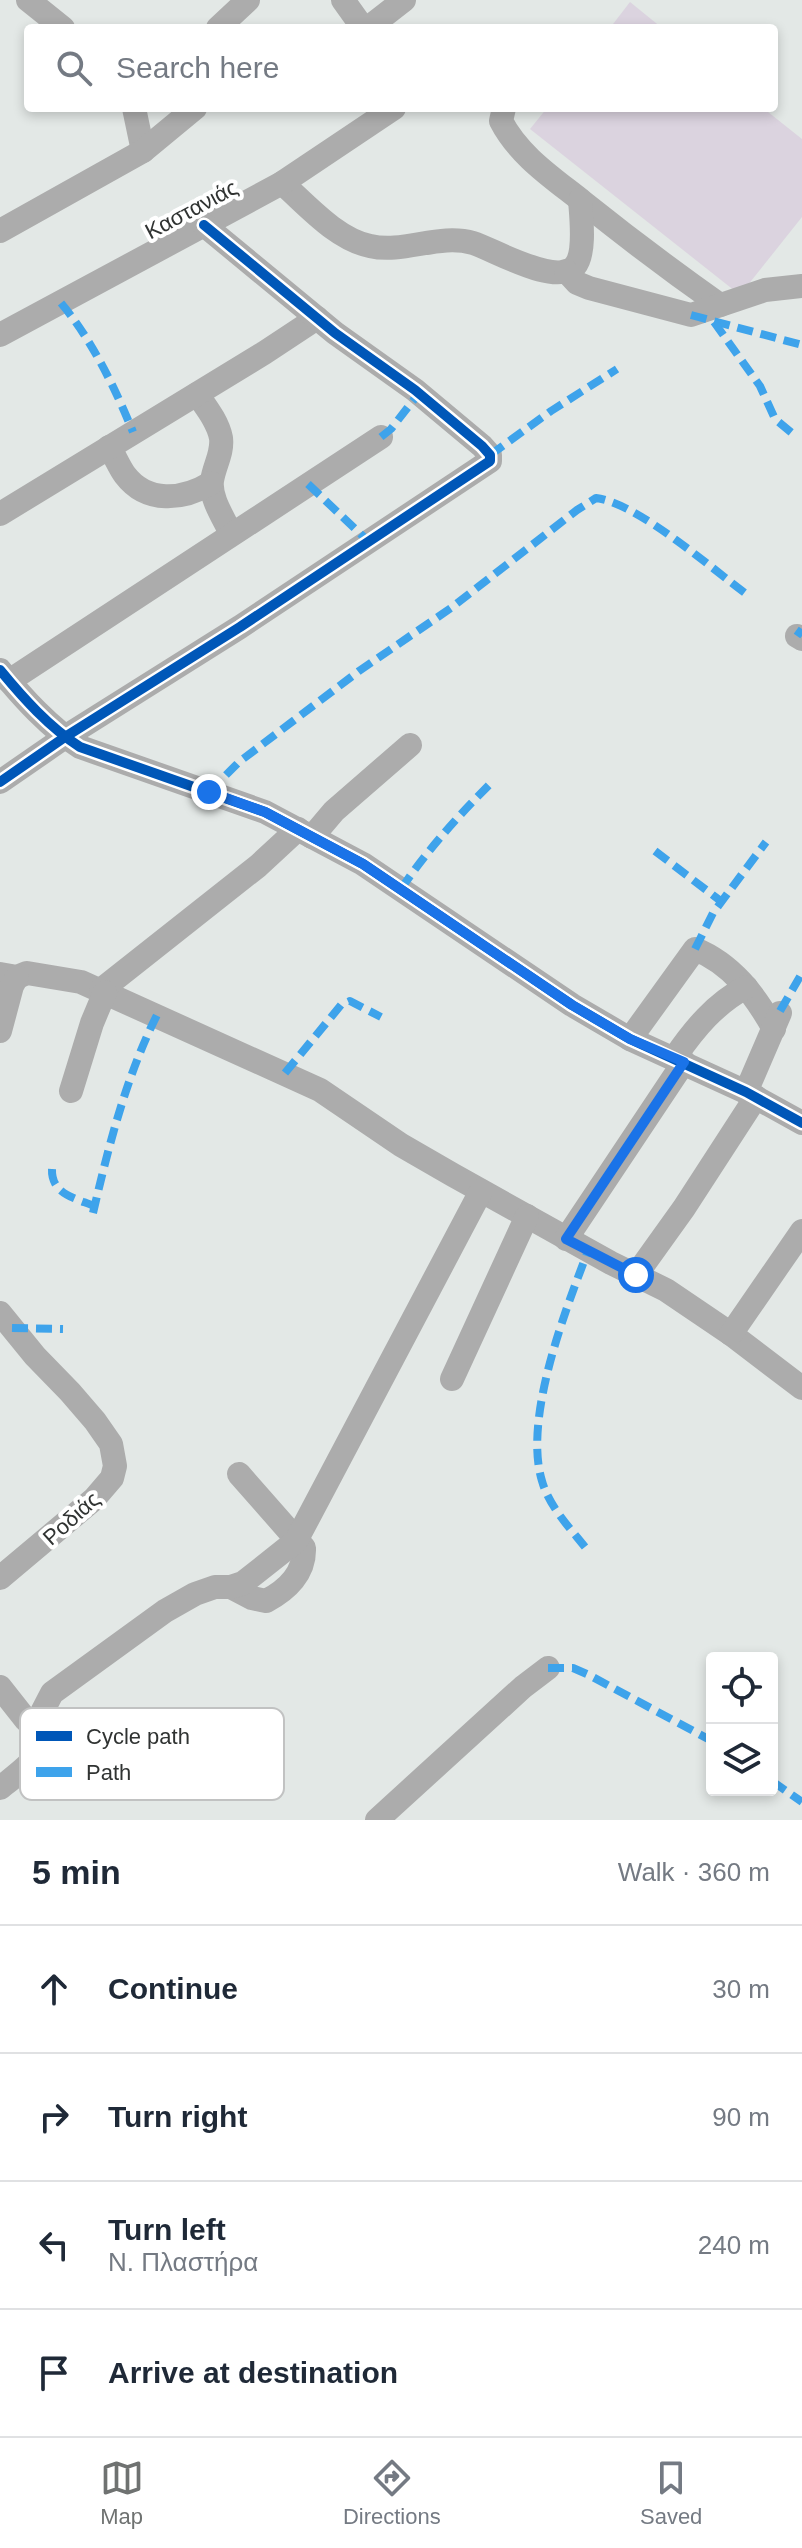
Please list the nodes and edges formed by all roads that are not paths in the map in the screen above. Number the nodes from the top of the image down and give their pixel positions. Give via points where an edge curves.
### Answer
1 (28, 0) edge
2 (248, 0) edge
3 (343, 0) edge
4 (404, 0) edge
5 (58, 15) edge
6 (222, 24) edge
7 (363, 24) edge
8 (371, 24) edge
9 (135, 112) edge
10 (190, 112) edge
11 (388, 112) edge
12 (503, 112) edge
13 (143, 151) junction
14 (282, 183) junction
15 (580, 200) junction
16 (204, 225) junction
17 (0, 231) edge
18 (566, 271) junction
19 (802, 286) edge
20 (720, 305) junction
21 (317, 318) junction
22 (0, 335) edge
23 (197, 394) junction
24 (381, 437) dead end
25 (109, 447) junction
26 (211, 483) junction
27 (0, 514) edge
28 (231, 534) junction
29 (4, 675) edge
30 (65, 737) junction
31 (410, 745) dead end
32 (0, 782) edge
33 (305, 833) junction
34 (9, 976) edge
35 (746, 987) junction
36 (103, 991) junction
37 (0, 1031) edge
38 (630, 1039) junction
39 (679, 1060) junction
40 (71, 1091) dead end
41 (751, 1094) junction
42 (802, 1123) edge
43 (481, 1191) junction
44 (527, 1216) junction
45 (802, 1231) edge
46 (566, 1239) junction
47 (636, 1275) junction
48 (4, 1326) edge
49 (731, 1334) junction
50 (452, 1379) dead end
51 (802, 1388) edge
52 (239, 1474) dead end
53 (296, 1541) junction
54 (0, 1578) edge
55 (548, 1668) dead end
56 (0, 1687) edge
57 (43, 1708) edge
58 (20, 1712) edge
59 (20, 1771) edge
60 (0, 1788) edge
61 (377, 1820) edge

1 - 5 street
2 - 6 street
3 - 7 street
4 - 8 street
9 - 13 street
10 - 13 street
11 - 14 street, Καστανιάς
12 - 15 street via 508,136
13 - 17 street
14 - 16 street, Καστανιάς
14 - 18 street via 328,223 370,246 470,242 538,270
15 - 18 street via 579,256
15 - 20 street
16 - 21 street
16 - 22 street, Καστανιάς
18 - 20 street via 589,288 691,315
19 - 20 street via 765,290
21 - 23 street
21 - 30 street via 430,402 482,446 490,461
23 - 25 street
23 - 26 street via 221,439
24 - 28 street
25 - 26 street via 125,475 151,495 181,496
25 - 27 street
26 - 28 street
28 - 29 street
29 - 30 street
30 - 32 street
30 - 33 street via 118,762 265,812
31 - 33 street
33 - 36 street
33 - 38 street via 363,864
34 - 36 street via 63,978
34 - 37 street via 12,986
35 - 38 street via 725,965 695,949
35 - 39 street via 706,1016
35 - 41 street via 777,1020
36 - 40 street
36 - 43 street via 320,1090
38 - 39 street
39 - 41 street
39 - 46 street
41 - 42 street
41 - 47 street via 684,1208
43 - 44 street
43 - 53 street
44 - 46 street
44 - 50 street
45 - 49 street
46 - 47 street
47 - 49 street
48 - 54 street, Ροδιάς via 70,1392 111,1444 115,1466 105,1487
49 - 51 street
52 - 53 street
53 - 57 street via 243,1583 195,1594 165,1611 52,1693
55 - 61 street
56 - 58 street
59 - 60 street

